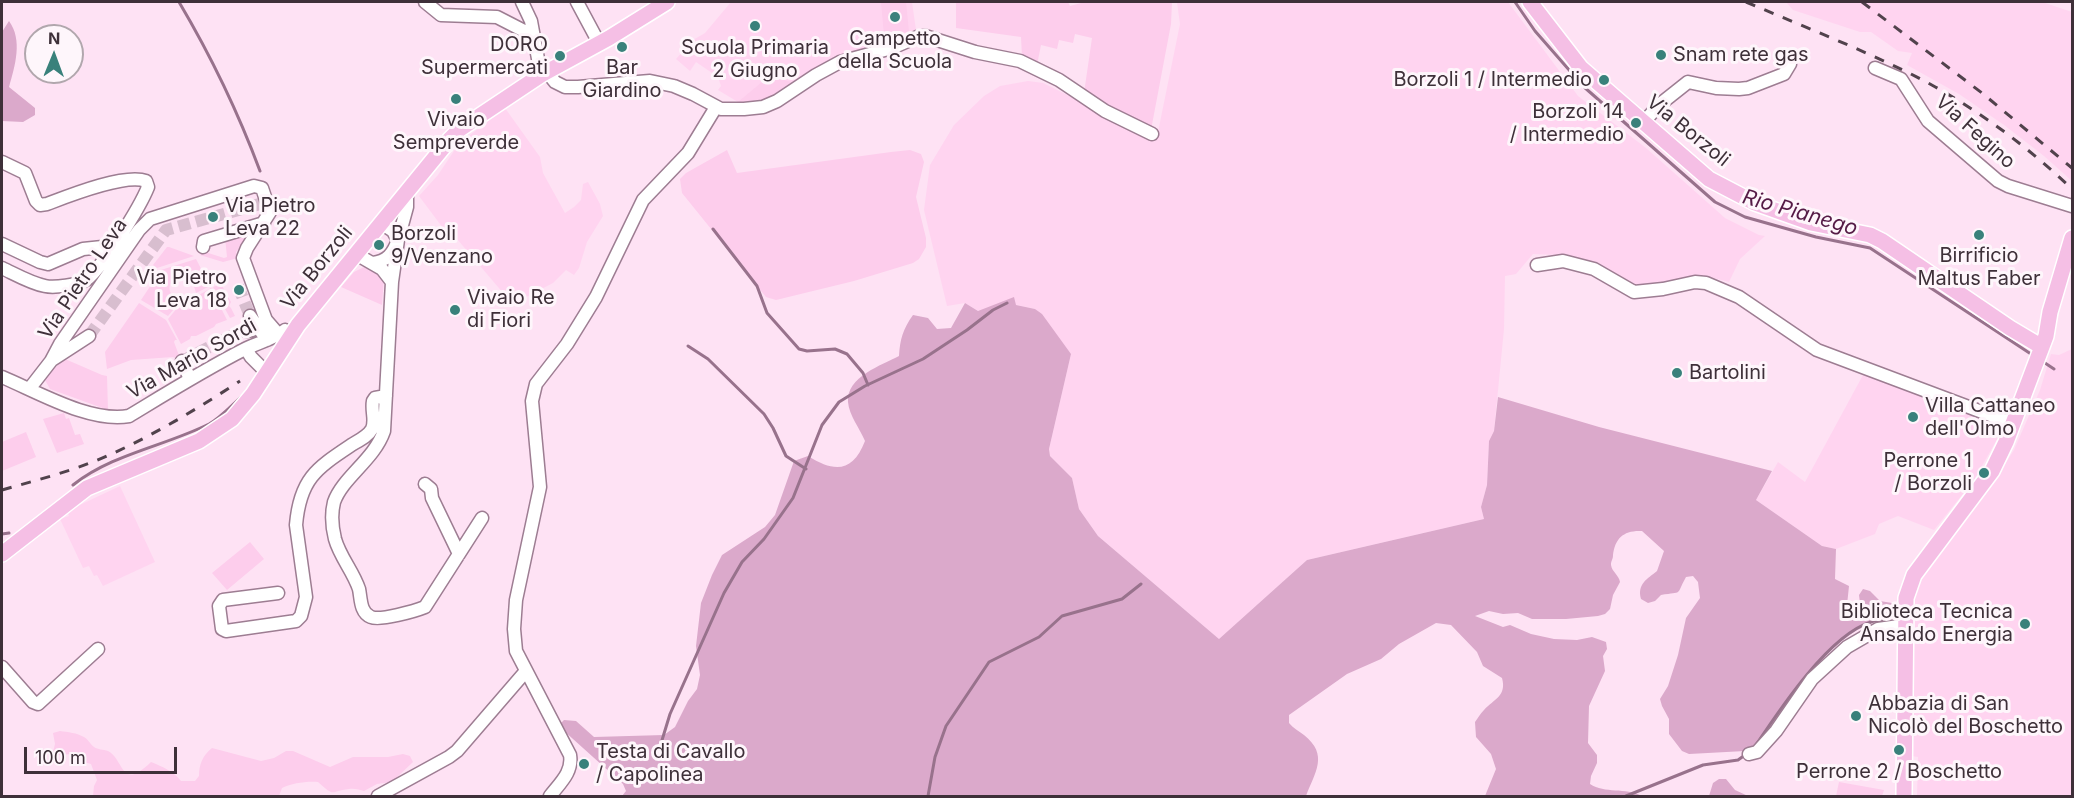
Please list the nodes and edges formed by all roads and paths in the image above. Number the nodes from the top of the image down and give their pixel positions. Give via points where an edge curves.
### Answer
1 (424, 2) edge
2 (522, 2) edge
3 (577, 2) edge
4 (667, 2) edge
5 (1530, 2) edge
6 (534, 36) junction
7 (599, 43) junction
8 (1790, 63) dead end
9 (1875, 68) dead end
10 (544, 74) junction
11 (716, 107) junction
12 (1643, 123) junction
13 (1152, 134) dead end
14 (2, 162) edge
15 (407, 191) junction
16 (260, 204) dead end
17 (2073, 206) edge
18 (265, 221) junction
19 (381, 223) junction
20 (2073, 238) edge
21 (398, 240) junction
22 (2, 244) edge
23 (112, 246) junction
24 (203, 247) dead end
25 (356, 254) junction
26 (373, 263) junction
27 (1537, 265) dead end
28 (2, 268) edge
29 (392, 282) junction
30 (2050, 312) junction
31 (251, 324) tunnel mouth
32 (298, 325) junction
33 (2010, 328) junction
34 (279, 335) junction
35 (88, 336) tunnel mouth
36 (267, 340) junction
37 (246, 349) junction
38 (2040, 352) junction
39 (51, 361) junction
40 (182, 362) dead end
41 (267, 373) junction
42 (2, 377) edge
43 (190, 379) junction
44 (30, 388) junction
45 (387, 396) junction
46 (2014, 424) junction
47 (425, 484) dead end
48 (482, 518) dead end
49 (2, 554) edge
50 (459, 554) junction
51 (278, 593) dead end
52 (1906, 625) junction
53 (98, 649) dead end
54 (2, 667) edge
55 (526, 671) junction
56 (1749, 754) dead end
57 (378, 796) edge
58 (550, 796) edge
59 (1904, 796) edge

1 - 6 street via 441,15 497,17
2 - 6 street
3 - 7 street
4 - 7 main road, Via Borzoli
5 - 12 main road, Via Borzoli via 1581,68
6 - 10 street
7 - 10 main road, Via Borzoli
8 - 12 street via 1784,74 1748,88 1716,88 1688,82
9 - 17 street, Via Fegino via 1901,79 1928,121 1998,181
10 - 11 street via 565,87 650,81 674,86
10 - 15 main road, Via Borzoli via 460,129
11 - 13 street via 763,107 840,62 925,36 1020,61
11 - 55 street via 688,153 643,200 596,297 536,384 532,401 540,488 516,600 514,629 516,651
12 - 33 main road, Via Borzoli via 1709,179 1755,203 1811,223 1870,235
14 - 23 street via 25,173 40,205 102,185 146,181 148,187 137,210
15 - 19 main road, Via Borzoli
15 - 21 street
16 - 18 street
18 - 24 street via 204,241
18 - 34 street via 243,258 266,320
18 - 39 street, Via Pietro Leva via 270,212 259,186 150,219 74,322
19 - 21 street
19 - 25 main road, Via Borzoli
20 - 30 main road
21 - 26 street via 387,258
21 - 29 street
22 - 23 street via 48,264 83,249
23 - 28 street via 85,281 63,286 46,286
25 - 26 street
25 - 32 main road, Via Borzoli
26 - 29 street
27 - 46 street via 1563,261 1594,269 1634,292 1706,283 1739,297 1817,350
29 - 45 street
30 - 33 main road via 2035,326
30 - 38 main road
31 - 36 street
32 - 34 street, Via Mario Sordi
32 - 41 main road, Via Borzoli
33 - 38 main road, Via Borzoli
34 - 36 street, Via Mario Sordi
35 - 39 street
36 - 37 street, Via Mario Sordi
37 - 41 street
37 - 43 street, Via Mario Sordi
38 - 46 main road
39 - 44 street, Via Pietro Leva
40 - 43 street
41 - 49 main road, Via Borzoli via 246,404 218,429 199,441 87,488
42 - 44 street, Via Mario Sordi
43 - 44 street, Via Mario Sordi via 129,416 119,418 98,416
45 - 50 street via 386,420 379,443 342,489 333,510 336,540 355,579 364,613 378,619 424,607
45 - 51 street via 373,401 374,418 369,433 318,468 302,495 296,525 306,597 301,616 296,621 222,629 219,606 223,600
46 - 52 main road via 1992,471 1914,575 1906,598
47 - 50 street via 431,489
48 - 50 street
52 - 56 street via 1878,629 1847,647 1812,679 1757,752
52 - 59 main road
53 - 54 street via 38,704
55 - 57 street via 457,751
55 - 58 street via 570,755 570,768

